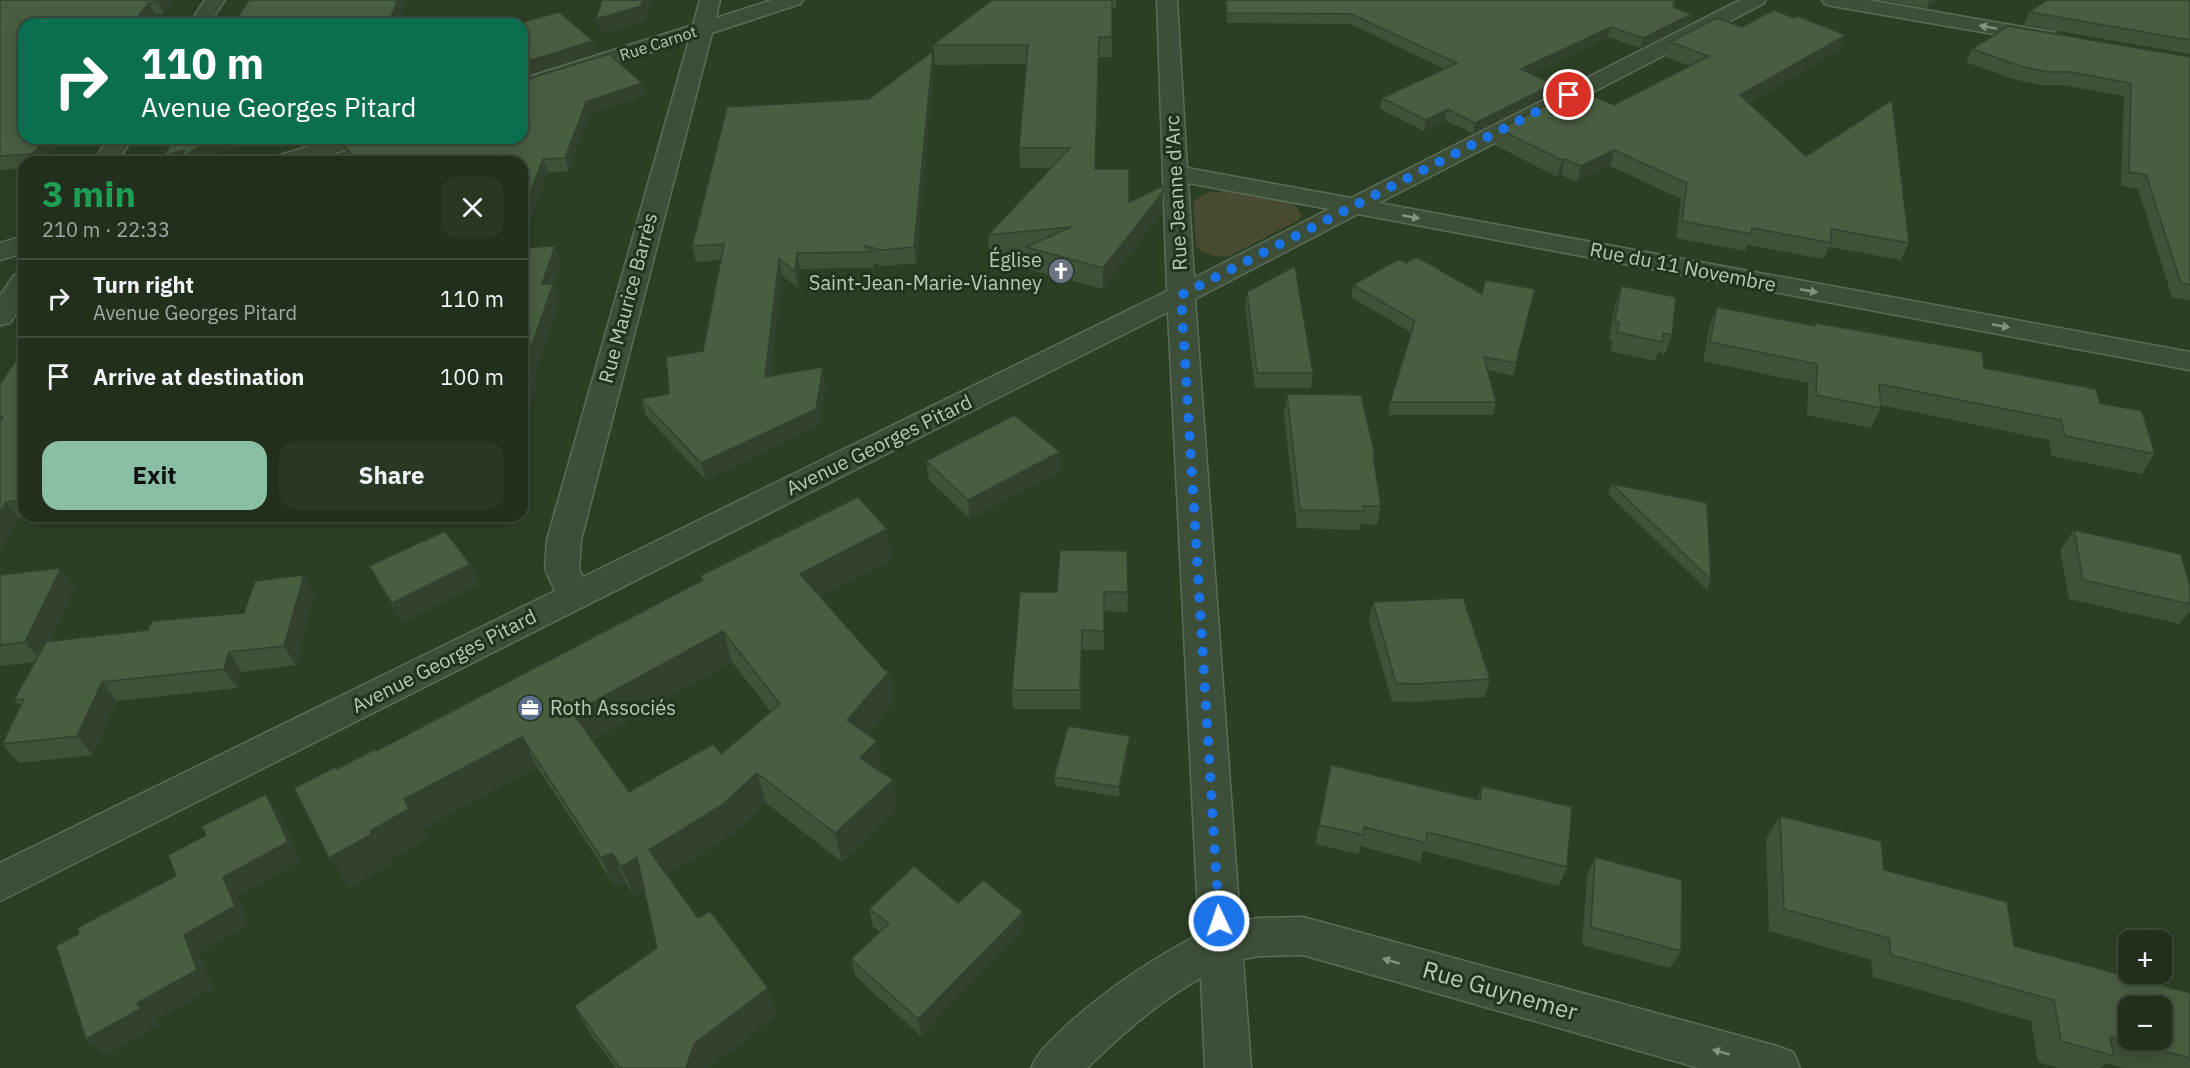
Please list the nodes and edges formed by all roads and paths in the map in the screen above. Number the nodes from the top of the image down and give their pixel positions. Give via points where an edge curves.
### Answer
1 (215, 0) edge
2 (710, 0) edge
3 (793, 0) edge
4 (1167, 0) edge
5 (1755, 0) edge
6 (1832, 0) edge
7 (203, 18) edge
8 (700, 30) junction
9 (2063, 40) edge
10 (528, 84) edge
11 (340, 144) edge
12 (302, 156) edge
13 (1176, 173) junction
14 (1353, 206) junction
15 (18, 246) edge
16 (0, 252) edge
17 (18, 290) edge
18 (1181, 295) junction
19 (0, 317) edge
20 (2190, 361) edge
21 (574, 596) junction
22 (0, 883) edge
23 (1221, 944) junction
24 (1054, 1068) edge
25 (1228, 1068) edge
26 (1777, 1068) edge

1 - 7 street
2 - 8 street, Rue Maurice Barrès
3 - 8 street, Rue Carnot
4 - 13 street, Rue Jeanne d'Arc
5 - 14 street, Avenue Georges Pitard
9 -> 6 street
8 - 10 street, Rue Carnot
8 - 21 street, Rue Maurice Barrès via 564,540 562,569
11 - 12 street
13 - 14 street, Rue du 11 Novembre
13 - 18 street, Rue Jeanne d'Arc
14 - 18 street, Avenue Georges Pitard
14 -> 20 street, Rue du 11 Novembre
15 - 16 street
17 - 19 street
18 - 21 street, Avenue Georges Pitard
18 - 23 street, Rue Jeanne d'Arc
21 - 22 street, Avenue Georges Pitard
23 - 24 street, Rue Guynemer via 1160,978 1104,1021
23 - 25 street, Rue Jeanne d'Arc
26 -> 23 street, Rue Guynemer via 1303,936 1259,937

